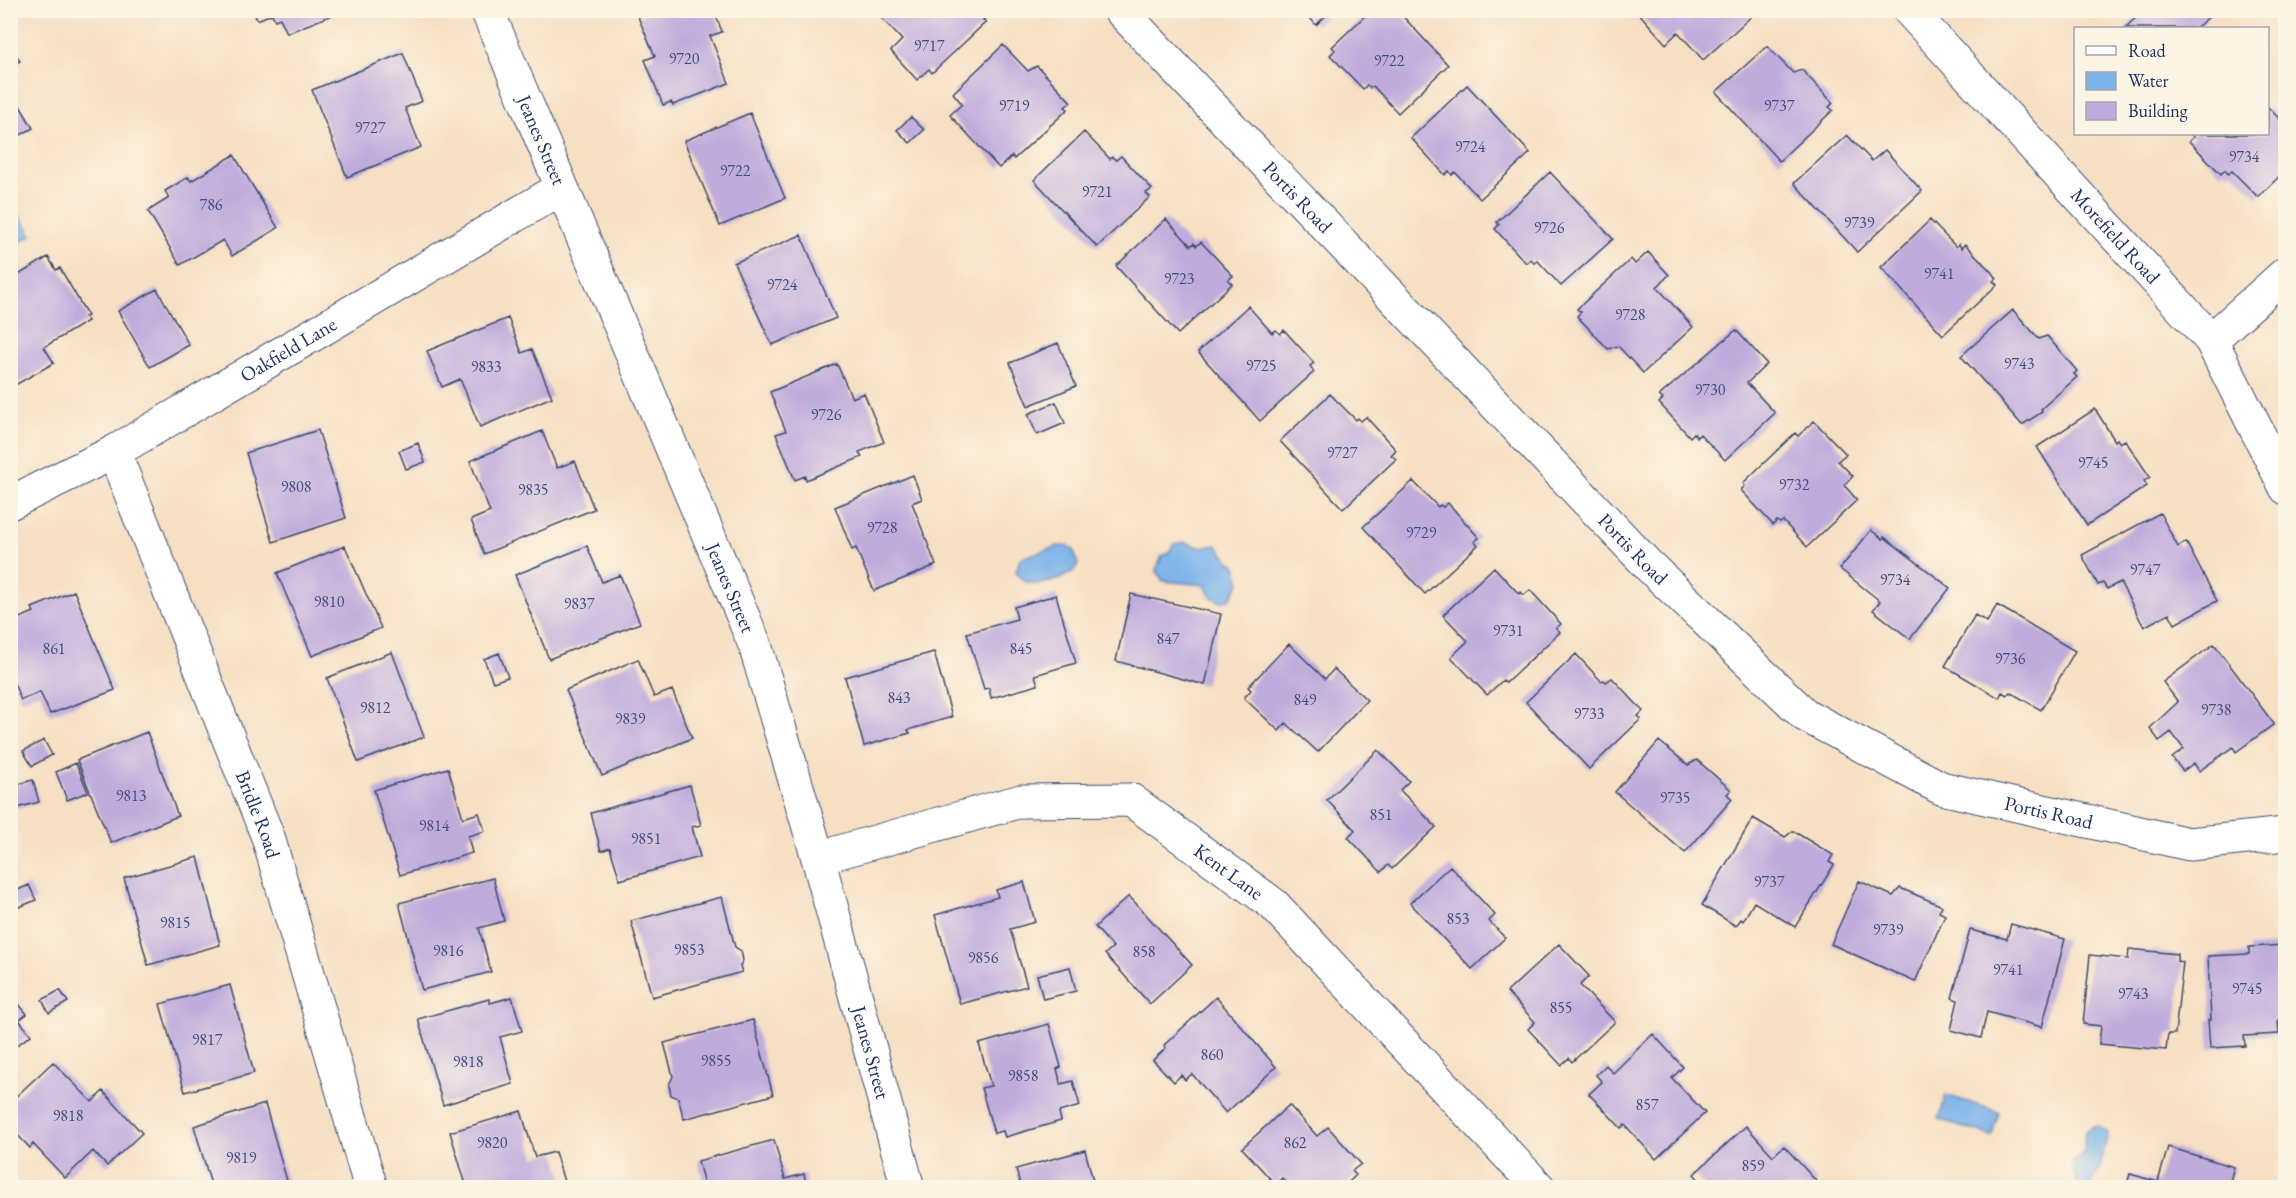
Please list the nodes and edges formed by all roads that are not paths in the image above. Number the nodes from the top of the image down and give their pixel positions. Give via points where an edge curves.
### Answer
1 (487, 10) edge
2 (1120, 10) edge
3 (1908, 10) edge
4 (560, 189) junction
5 (2286, 273) edge
6 (2211, 340) junction
7 (114, 452) junction
8 (2286, 488) edge
9 (10, 503) edge
10 (2286, 834) edge
11 (818, 858) junction
12 (371, 1188) edge
13 (908, 1188) edge
14 (1539, 1188) edge

1 - 4 street, Jeanes Street
2 - 10 street, Portis Road via 1649,566 1805,715 1941,788 2189,844
3 - 6 street, Morefield Road
4 - 7 street, Oakfield Lane
4 - 11 street, Jeanes Street via 755,645
5 - 6 street
6 - 8 street, Morefield Road
7 - 9 street, Oakfield Lane
7 - 12 street, Bridle Road via 268,837
11 - 13 street, Jeanes Street
11 - 14 street, Kent Lane via 1021,801 1131,800 1273,904

